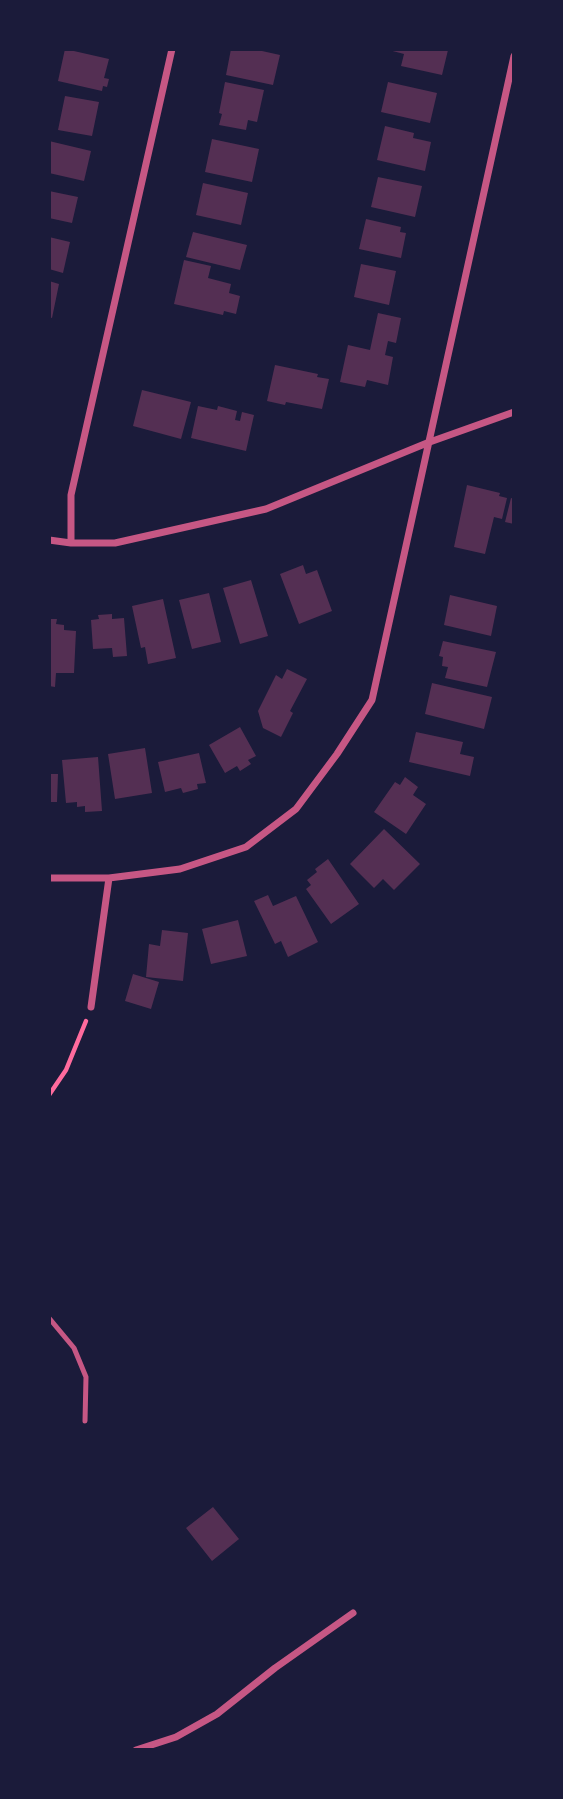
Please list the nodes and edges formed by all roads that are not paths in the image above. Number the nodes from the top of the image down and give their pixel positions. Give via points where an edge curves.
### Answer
1 (172, 49) edge
2 (514, 57) edge
3 (514, 412) edge
4 (427, 443) junction
5 (49, 540) edge
6 (71, 543) junction
7 (109, 877) junction
8 (49, 878) edge
9 (91, 1007) road end
10 (49, 1318) edge
11 (85, 1421) dead end
12 (353, 1613) dead end
13 (136, 1750) edge

1 - 6 street via 71,495
2 - 4 street
3 - 4 street
4 - 6 street via 266,509 115,543
4 - 7 street via 372,699 337,754 296,809 246,847 180,869
5 - 6 street
7 - 8 street
7 - 9 street
10 - 11 lane via 74,1348 86,1377
12 - 13 street via 217,1714 176,1737

